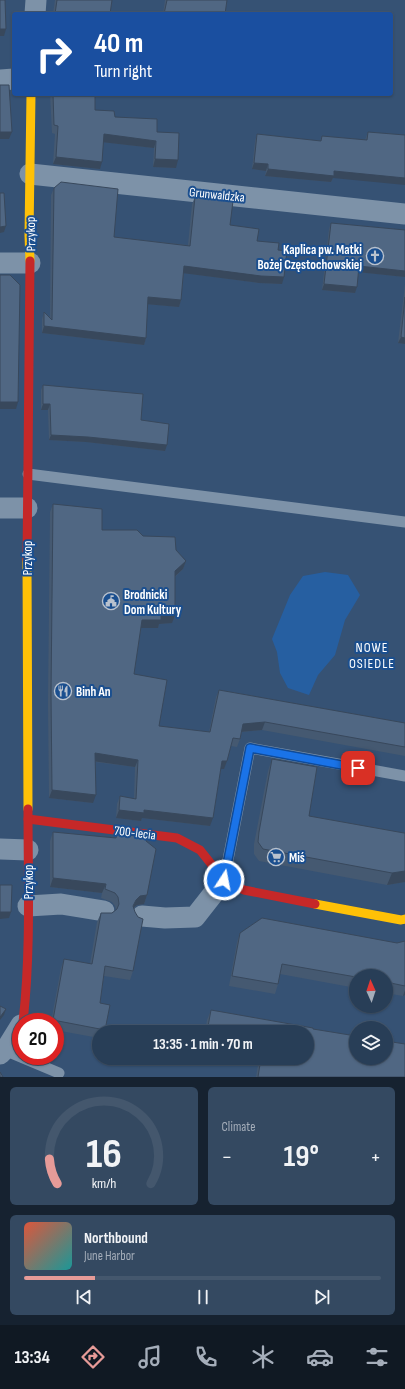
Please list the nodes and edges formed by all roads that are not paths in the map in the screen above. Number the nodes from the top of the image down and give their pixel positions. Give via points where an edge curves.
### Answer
1 (36, 0) edge
2 (35, 12) edge
3 (12, 79) edge
4 (0, 80) edge
5 (31, 96) edge
6 (30, 174) junction
7 (405, 214) edge
8 (0, 263) edge
9 (30, 263) junction
10 (28, 474) junction
11 (0, 508) edge
12 (27, 508) junction
13 (405, 522) edge
14 (405, 776) edge
15 (28, 819) junction
16 (0, 849) edge
17 (28, 850) junction
18 (224, 880) junction
19 (28, 906) junction
20 (104, 911) edge
21 (142, 916) dead end
22 (405, 919) edge
23 (24, 1013) edge
24 (12, 1040) edge
25 (2, 1052) edge
26 (60, 1073) dead end

1 - 2 street
3 - 4 street
5 - 6 street, Przykop
6 - 7 street, Grunwaldzka
6 - 9 street, Przykop
8 - 9 street
9 - 10 street, Przykop
10 - 12 street, Przykop
10 - 13 lane
11 - 12 street
12 - 15 street, Przykop
14 - 18 lane via 250,748
15 - 17 street, Przykop
15 - 18 street, 700-lecia via 178,838 200,850
16 - 17 street
17 - 19 street, Przykop
18 - 21 street via 195,917
18 - 22 street, 700-lecia via 244,890 375,916
19 - 20 street via 61,904
19 - 23 street, Przykop
24 - 25 street
25 - 26 lane

